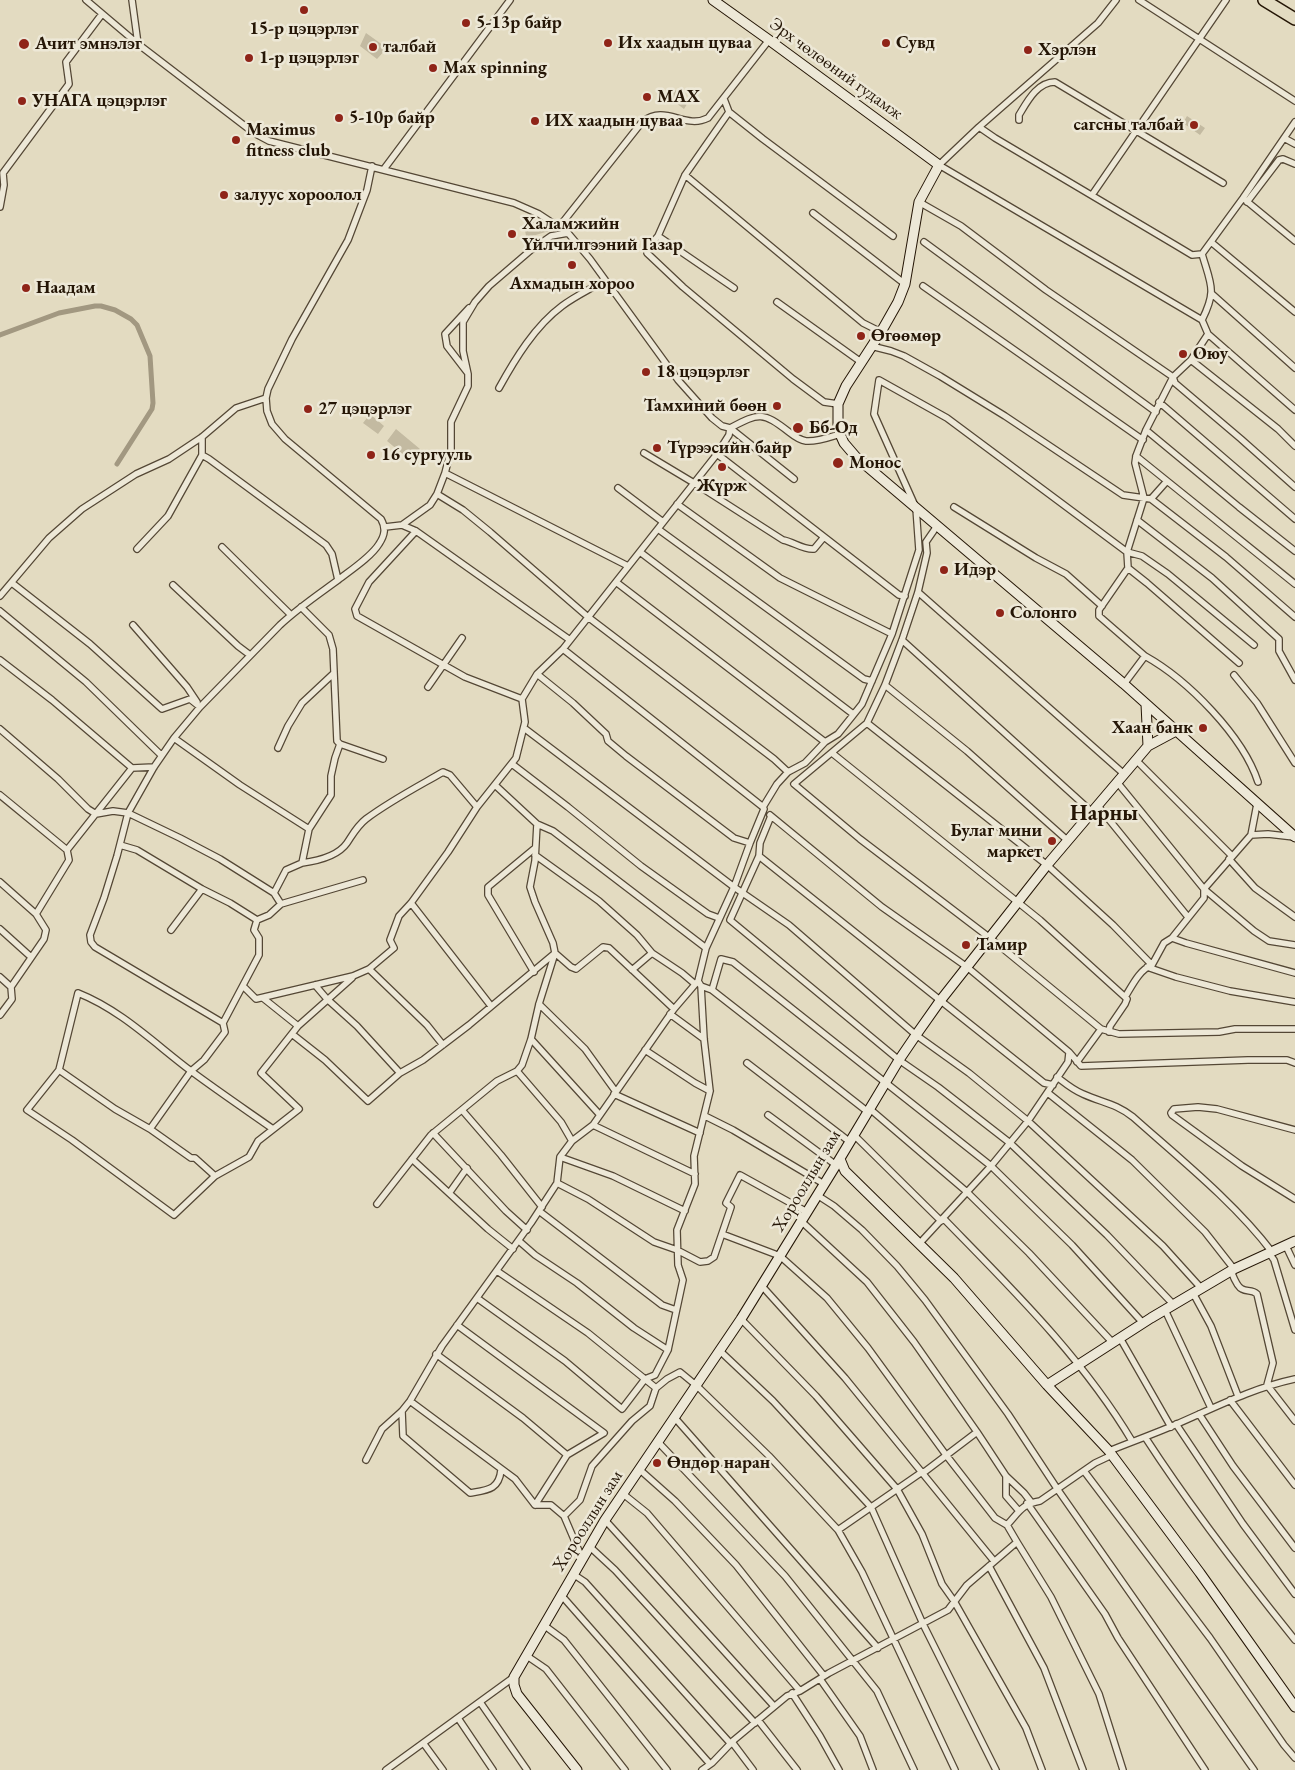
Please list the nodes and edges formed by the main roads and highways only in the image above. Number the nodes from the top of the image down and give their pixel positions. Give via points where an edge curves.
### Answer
1 (1264, 0) edge
2 (1295, 19) edge

1 - 2 highway

